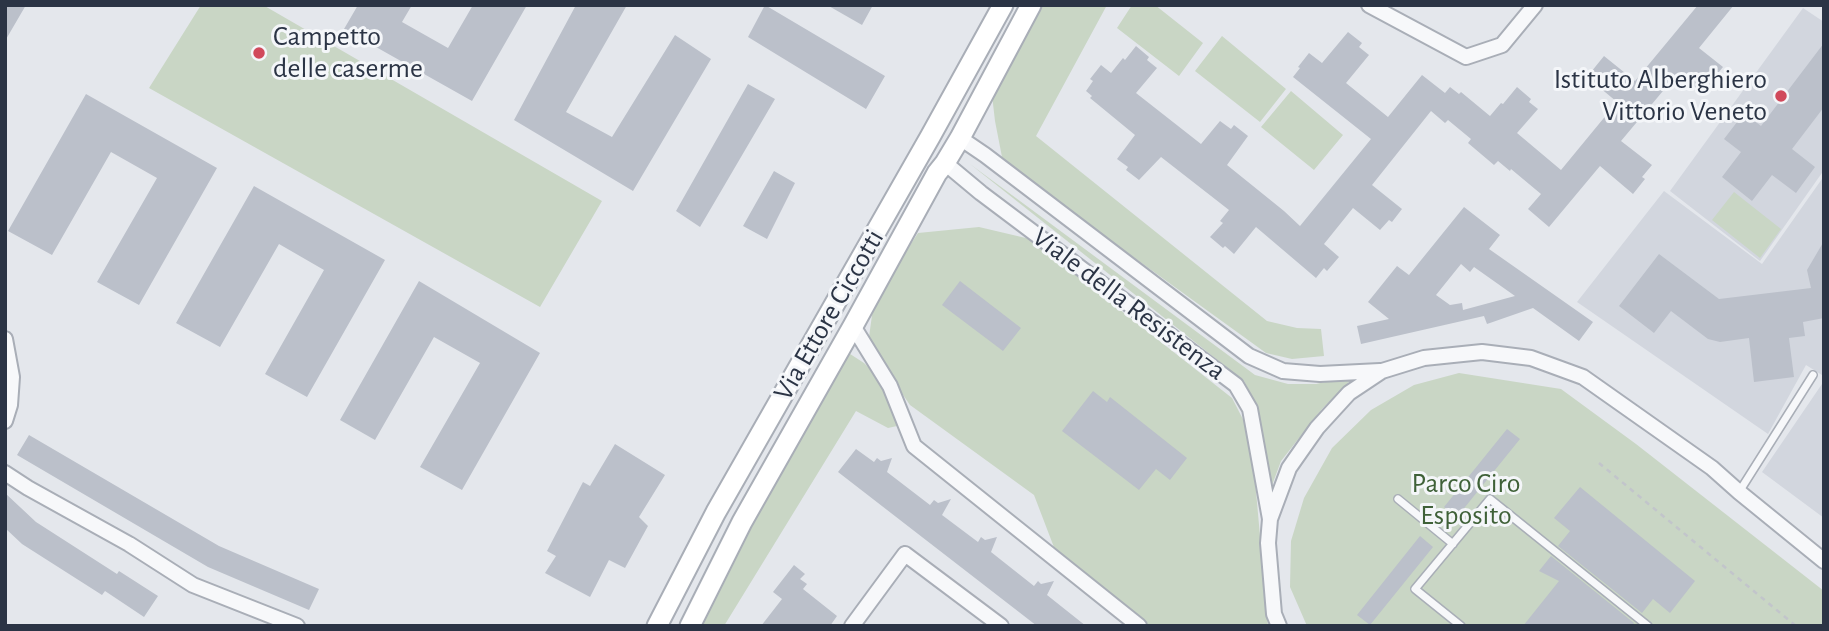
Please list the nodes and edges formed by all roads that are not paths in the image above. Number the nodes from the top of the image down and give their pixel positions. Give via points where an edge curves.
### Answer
1 (1003, 5) edge
2 (1031, 5) edge
3 (1368, 5) edge
4 (1535, 5) edge
5 (930, 137) junction
6 (960, 138) junction
7 (945, 163) junction
8 (853, 326) junction
9 (5, 339) edge
10 (1382, 371) junction
11 (1813, 375) dead end
12 (5, 421) edge
13 (5, 473) edge
14 (1739, 492) junction
15 (1398, 499) dead end
16 (1270, 519) junction
17 (1453, 544) junction
18 (1824, 561) edge
19 (297, 626) edge
20 (657, 626) edge
21 (690, 626) edge
22 (852, 626) edge
23 (1001, 626) edge
24 (1139, 626) edge
25 (1279, 626) edge
26 (1461, 626) edge
27 (1648, 626) edge

1 - 5 street, Via Ettore Ciccotti
2 - 6 street, Via Ettore Ciccotti
3 - 4 street via 1466,57 1502,45
5 - 6 street
5 - 7 street
5 - 20 street, Via Ettore Ciccotti via 716,512
6 - 7 street, Via Ettore Ciccotti
6 - 10 street, Viale della Resistenza via 1249,356 1283,371
7 - 8 street, Via Ettore Ciccotti
7 - 16 street, Viale della Resistenza via 1237,384 1250,409
8 - 21 street, Via Ettore Ciccotti via 742,522
8 - 24 street via 890,386 914,446
9 - 12 street via 12,377
10 - 14 street, Viale della Resistenza via 1424,358 1482,352 1531,358 1583,377
10 - 16 street, Viale della Resistenza via 1349,393 1317,428 1289,468
11 - 14 lane
13 - 19 street via 193,585
14 - 18 street, Viale della Resistenza
15 - 17 lane
16 - 25 street, Viale della Resistenza via 1268,543
17 - 26 lane via 1415,589
17 - 27 lane via 1490,499
22 - 23 street via 905,554

